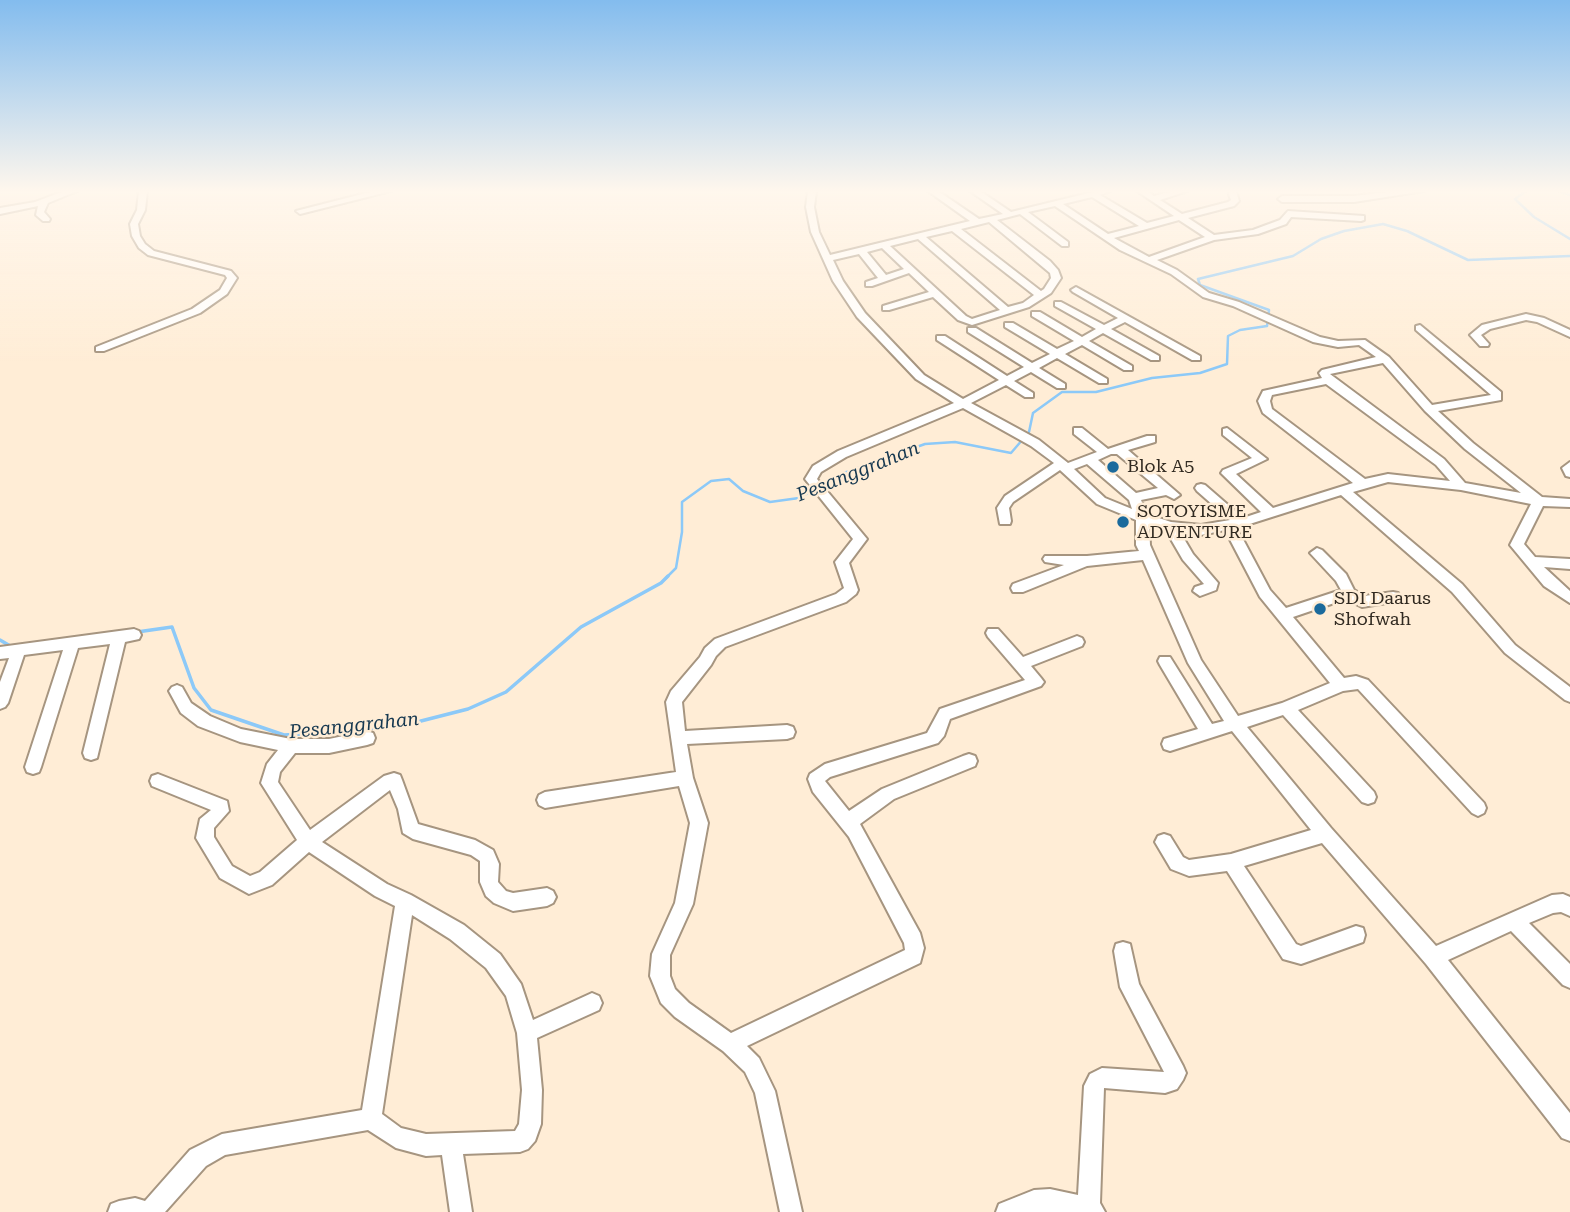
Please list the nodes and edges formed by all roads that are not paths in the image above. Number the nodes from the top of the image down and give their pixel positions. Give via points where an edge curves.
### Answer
1 (144, 248) edge
2 (822, 248) edge
3 (870, 248) edge
4 (887, 248) edge
5 (933, 248) edge
6 (979, 248) edge
7 (1028, 248) edge
8 (1126, 248) edge
9 (1185, 248) edge
10 (861, 250) junction
11 (826, 259) junction
12 (1149, 260) junction
13 (910, 270) junction
14 (884, 279) junction
15 (869, 284) dead end
16 (1076, 290) dead end
17 (934, 293) junction
18 (1041, 296) junction
19 (1058, 304) dead end
20 (886, 308) dead end
21 (1008, 312) junction
22 (1036, 314) dead end
23 (1125, 318) junction
24 (1009, 325) dead end
25 (972, 326) junction
26 (1420, 328) dead end
27 (1104, 329) junction
28 (1570, 334) edge
29 (941, 338) dead end
30 (1081, 340) junction
31 (1484, 344) dead end
32 (100, 349) dead end
33 (1056, 353) junction
34 (1156, 358) dead end
35 (1196, 358) dead end
36 (1385, 359) junction
37 (1030, 366) junction
38 (1128, 368) dead end
39 (1005, 379) junction
40 (1328, 380) junction
41 (1103, 381) dead end
42 (1061, 386) dead end
43 (1029, 396) dead end
44 (962, 404) junction
45 (1429, 409) junction
46 (1078, 431) dead end
47 (1227, 432) dead end
48 (1152, 439) dead end
49 (1119, 449) junction
50 (1106, 453) junction
51 (1089, 459) junction
52 (1067, 464) junction
53 (1570, 467) edge
54 (1570, 473) edge
55 (1363, 484) junction
56 (1461, 486) junction
57 (1201, 488) dead end
58 (1344, 491) junction
59 (1134, 498) junction
60 (1539, 501) junction
61 (1570, 503) edge
62 (1271, 514) junction
63 (1142, 518) junction
64 (1004, 521) dead end
65 (1235, 524) junction
66 (1170, 526) junction
67 (1317, 553) dead end
68 (1147, 555) junction
69 (1050, 559) dead end
70 (1087, 561) junction
71 (1533, 562) junction
72 (1570, 564) edge
73 (1018, 588) dead end
74 (1200, 591) dead end
75 (1349, 593) junction
76 (1393, 597) dead end
77 (1570, 598) edge
78 (1282, 615) junction
79 (993, 633) dead end
80 (1077, 642) dead end
81 (72, 644) junction
82 (19, 650) junction
83 (0, 653) edge
84 (1165, 661) dead end
85 (1022, 663) junction
86 (1341, 685) junction
87 (177, 691) dead end
88 (1570, 696) edge
89 (0, 703) edge
90 (1286, 708) junction
91 (1235, 725) junction
92 (787, 732) dead end
93 (1209, 733) junction
94 (368, 738) dead end
95 (678, 738) junction
96 (1170, 744) dead end
97 (291, 746) junction
98 (91, 753) dead end
99 (969, 761) dead end
100 (33, 767) dead end
101 (685, 778) junction
102 (158, 781) dead end
103 (1368, 797) dead end
104 (545, 800) dead end
105 (1478, 808) dead end
106 (848, 822) junction
107 (1325, 834) junction
108 (308, 842) junction
109 (1164, 842) dead end
110 (1231, 862) junction
111 (547, 897) dead end
112 (405, 901) junction
113 (1570, 907) edge
114 (1514, 921) junction
115 (1356, 935) dead end
116 (1123, 951) dead end
117 (1433, 957) junction
118 (1570, 978) edge
119 (592, 1003) dead end
120 (527, 1033) junction
121 (730, 1044) junction
122 (371, 1119) junction
123 (1570, 1130) edge
124 (450, 1146) junction
125 (1092, 1211) edge
126 (119, 1212) edge
127 (148, 1212) edge
128 (461, 1212) edge
129 (791, 1212) edge
130 (1007, 1212) edge

1 - 32 street via 232,278 224,292 196,311
2 - 11 street
3 - 10 street
4 - 13 street
5 - 21 street
6 - 18 street
7 - 18 street via 1055,272 1054,285
8 - 12 street
9 - 12 street
10 - 11 street
10 - 14 street
11 - 44 street via 849,299 885,341 920,377
12 - 36 street via 1206,295 1327,343 1361,342
13 - 14 street
13 - 17 street
14 - 15 street
16 - 23 street
17 - 20 street
17 - 25 street
18 - 21 street
19 - 27 street
21 - 25 street
22 - 30 street
23 - 27 street
23 - 35 street
24 - 33 street
25 - 37 street
26 - 45 street via 1497,394 1497,398
27 - 30 street
27 - 34 street
28 - 31 street via 1526,317 1486,327 1475,335
29 - 39 street
30 - 33 street
30 - 38 street
33 - 37 street
33 - 41 street
36 - 40 street via 1326,372
36 - 45 street
37 - 39 street
37 - 42 street
39 - 43 street
39 - 44 street
40 - 55 street via 1267,393 1267,411
40 - 56 street via 1440,462
44 - 52 street
44 - 95 street via 817,469 811,479 860,540 842,562 851,590 841,598 715,647 676,695
45 - 60 street
46 - 50 street
47 - 62 street via 1261,459 1227,473
48 - 49 street
49 - 50 street
49 - 59 street via 1171,492
50 - 51 street
51 - 52 street
51 - 59 street
52 - 63 street via 1101,500
52 - 64 street via 1009,499 1003,508
53 - 54 street
55 - 56 street via 1388,478
55 - 58 street
56 - 60 street
57 - 65 street
58 - 62 street
58 - 88 street via 1457,588 1510,649
59 - 63 street
60 - 61 street
60 - 71 street via 1517,545
62 - 65 street
63 - 66 street
63 - 68 street
65 - 66 street via 1201,530
65 - 78 street via 1265,593
66 - 74 street via 1188,557 1212,583
67 - 75 street
68 - 70 street
68 - 91 street via 1195,663
69 - 70 street
70 - 73 street
71 - 72 street
71 - 77 street
75 - 76 street via 1362,602
75 - 78 street
78 - 86 street
79 - 85 street
80 - 85 street
81 - 82 street
81 - 98 street via 126,636
81 - 100 street
82 - 83 street
82 - 89 street
84 - 93 street
85 - 106 street via 1036,682 946,715 932,738 819,774 817,785
86 - 90 street
86 - 105 street via 1363,684
87 - 97 street via 186,708 204,721 240,735
90 - 91 street
90 - 103 street
91 - 93 street
91 - 107 street
92 - 95 street
93 - 96 street
94 - 97 street
95 - 101 street
97 - 108 street via 269,783
99 - 106 street via 888,794
101 - 104 street
101 - 121 street via 699,823 698,835 684,904 661,954 660,976 668,996 682,1010
102 - 108 street via 221,806 206,825 205,838 226,872 249,885 265,879
106 - 121 street via 913,940 913,956
107 - 110 street
107 - 117 street
108 - 111 street via 394,780 413,831 475,848 486,856 489,882 500,897 513,902
108 - 112 street
109 - 110 street via 1182,866
110 - 115 street via 1290,952 1301,956
112 - 120 street via 457,932 493,961 514,991
112 - 122 street
113 - 114 street via 1557,903
114 - 117 street
114 - 118 street
116 - 125 street via 1130,986 1176,1073 1165,1083 1097,1081
117 - 123 street
119 - 120 street
120 - 124 street via 532,1090 527,1133 510,1143
121 - 129 street via 752,1065 765,1091
122 - 124 street via 408,1142
122 - 127 street via 249,1139 207,1151
124 - 128 street
125 - 130 street via 1070,1203 1034,1201
126 - 127 street

